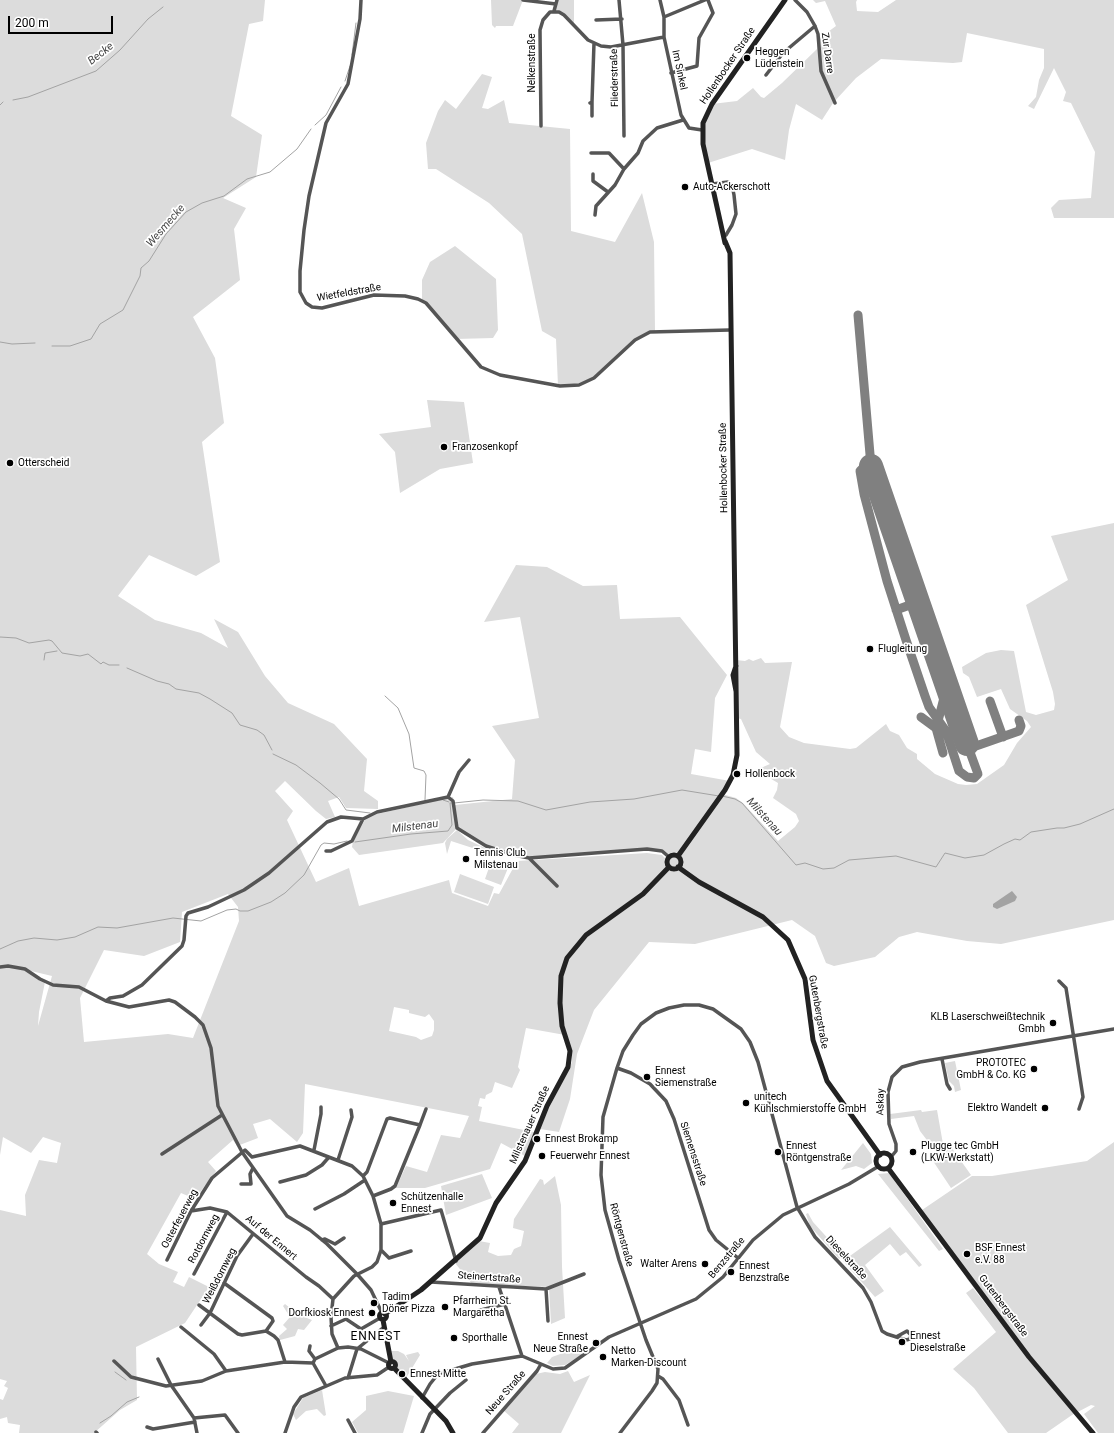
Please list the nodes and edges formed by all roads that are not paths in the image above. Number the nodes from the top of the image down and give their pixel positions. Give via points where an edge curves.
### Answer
1 (361, 0) edge
2 (523, 0) edge
3 (619, 0) edge
4 (660, 0) edge
5 (707, 0) edge
6 (785, 0) edge
7 (795, 0) edge
8 (556, 2) edge
9 (554, 11) junction
10 (664, 17) junction
11 (622, 19) junction
12 (596, 20) dead end
13 (815, 26) junction
14 (664, 37) junction
15 (594, 44) junction
16 (623, 45) junction
17 (671, 73) junction
18 (766, 75) dead end
19 (835, 103) dead end
20 (592, 116) dead end
21 (683, 120) junction
22 (541, 126) dead end
23 (702, 130) junction
24 (624, 136) dead end
25 (591, 152) dead end
26 (624, 169) junction
27 (593, 174) dead end
28 (712, 184) junction
29 (608, 192) junction
30 (595, 215) dead end
31 (724, 238) junction
32 (730, 330) junction
33 (469, 760) dead end
34 (448, 797) junction
35 (363, 819) junction
36 (326, 852) dead end
37 (678, 856) junction
38 (669, 857) junction
39 (529, 858) junction
40 (669, 867) junction
41 (678, 867) junction
42 (557, 886) dead end
43 (0, 967) edge
44 (1060, 981) dead end
45 (106, 1001) junction
46 (1114, 1029) edge
47 (1074, 1036) junction
48 (942, 1059) junction
49 (617, 1068) junction
50 (950, 1088) dead end
51 (321, 1107) dead end
52 (426, 1109) dead end
53 (1079, 1109) dead end
54 (351, 1110) dead end
55 (222, 1115) junction
56 (420, 1125) junction
57 (314, 1150) junction
58 (242, 1152) junction
59 (162, 1154) dead end
60 (880, 1155) junction
61 (329, 1157) junction
62 (891, 1157) junction
63 (338, 1160) junction
64 (879, 1166) junction
65 (253, 1168) junction
66 (888, 1168) junction
67 (364, 1178) junction
68 (280, 1182) dead end
69 (241, 1184) dead end
70 (373, 1196) junction
71 (797, 1207) junction
72 (315, 1210) dead end
73 (191, 1211) junction
74 (227, 1212) junction
75 (381, 1224) junction
76 (253, 1234) junction
77 (344, 1238) dead end
78 (322, 1240) junction
79 (380, 1250) junction
80 (411, 1251) dead end
81 (738, 1258) junction
82 (167, 1260) dead end
83 (456, 1261) junction
84 (194, 1274) dead end
85 (357, 1274) junction
86 (584, 1274) dead end
87 (431, 1282) junction
88 (224, 1284) junction
89 (499, 1287) junction
90 (546, 1289) junction
91 (333, 1299) junction
92 (505, 1304) junction
93 (200, 1305) dead end
94 (210, 1313) junction
95 (465, 1314) dead end
96 (382, 1316) junction
97 (548, 1321) dead end
98 (640, 1324) junction
99 (201, 1325) dead end
100 (331, 1326) junction
101 (181, 1327) dead end
102 (384, 1327) junction
103 (266, 1331) junction
104 (896, 1337) dead end
105 (310, 1346) dead end
106 (338, 1348) junction
107 (357, 1349) junction
108 (522, 1356) junction
109 (158, 1359) dead end
110 (315, 1359) junction
111 (114, 1361) dead end
112 (285, 1362) junction
113 (313, 1363) junction
114 (541, 1364) junction
115 (390, 1365) junction
116 (226, 1371) junction
117 (658, 1376) junction
118 (348, 1378) junction
119 (466, 1380) dead end
120 (171, 1385) junction
121 (326, 1386) junction
122 (422, 1398) junction
123 (434, 1410) junction
124 (195, 1420) junction
125 (348, 1420) dead end
126 (688, 1425) dead end
127 (147, 1427) dead end
128 (197, 1433) edge
129 (238, 1433) edge
130 (285, 1433) edge
131 (355, 1433) edge
132 (422, 1433) edge
133 (453, 1433) edge
134 (483, 1433) edge
135 (620, 1433) edge
136 (1092, 1433) edge

1 - 32 street, Wietfeldstraße via 348,84 326,123 310,196 300,271 300,292 306,303 312,307 322,308 374,295 418,299 426,303 481,367 500,375 560,386 579,385 594,378 635,340 650,332
2 - 8 street
3 - 11 street, Fliederstraße
4 - 10 street, Im Sinkel
5 - 10 street
5 - 17 street via 713,14 699,38 697,66
6 - 23 main road, Hollenbocker Straße via 712,104 704,119
7 - 13 street, Zur Darre via 807,12
8 - 9 street
9 - 15 street via 564,15
9 - 22 street, Nelkenstraße via 543,20 540,30
10 - 14 street, Im Sinkel
11 - 12 street
11 - 16 street, Fliederstraße
13 - 18 street, Zur Darre via 783,53
13 - 19 street, Zur Darre via 821,71
14 - 16 street
14 - 17 street, Im Sinkel
15 - 16 street via 611,47
15 - 20 street
16 - 24 street, Fliederstraße
17 - 21 street, Im Sinkel
21 - 23 street via 689,128
21 - 26 street via 658,128 644,141 638,153
23 - 28 main road, Hollenbocker Straße
25 - 26 street via 609,153
26 - 29 street via 615,186
27 - 29 street via 593,181
28 - 31 main road, Hollenbocker Straße
28 - 31 street via 728,182 732,185 736,214
29 - 30 street via 596,206
31 - 32 main road, Hollenbocker Straße via 730,270
32 - 37 main road, Hollenbocker Straße via 737,755 732,775 721,796
33 - 34 street via 459,772
34 - 35 street via 379,811
34 - 39 street via 452,801 456,827 463,834 486,846
35 - 36 street via 353,840
35 - 45 street via 341,817 327,822 269,873 244,890 208,908 188,913 183,944 168,962 137,988
37 - 38 main road
37 - 41 main road via 681,862
38 - 39 street via 662,851 648,849
38 - 40 main road
39 - 42 street
40 - 41 main road
40 - 83 main road, Milstenauer Straße via 643,894 586,934 567,958 561,976 560,1003 562,1026 570,1051 568,1066 547,1106 521,1169 496,1203 480,1238
41 - 60 main road, Gutenbergstraße via 699,882 763,917 788,940 805,979 813,1040 827,1081
43 - 45 street via 25,969 53,985 79,986
44 - 47 street via 1066,988
45 - 55 street via 129,1007 169,1000 195,1017 203,1025 211,1048 216,1098
46 - 47 street, Askay
47 - 48 street, Askay
47 - 53 street via 1084,1097
48 - 50 street
48 - 62 street, Askay via 909,1065 898,1070 892,1077 887,1109 896,1151
49 - 71 street, Röntgenstraße via 633,1035 656,1013 684,1005 699,1005 713,1009 728,1018 741,1029 750,1042 758,1062
49 - 81 street, Siemensstraße via 650,1084 666,1101 709,1230 716,1240
49 - 98 street, Röntgenstraße via 603,1117 601,1175 605,1210 612,1238
51 - 57 street via 322,1114
52 - 56 street
54 - 63 street via 350,1124
55 - 58 street
55 - 59 street
56 - 67 street via 386,1119
56 - 70 street via 395,1186
57 - 58 street via 300,1146 252,1157 245,1150
57 - 61 street
58 - 65 street
58 - 73 street, Osterfeuerweg via 212,1178
60 - 62 main road via 886,1154
60 - 64 main road via 877,1160
61 - 63 street
61 - 68 street via 306,1175
62 - 66 main road via 892,1164
63 - 67 street via 352,1166
64 - 66 main road
64 - 71 street, Benzstraße via 849,1184
65 - 69 street via 250,1174 251,1184
65 - 78 street via 287,1216
66 - 136 main road, Gutenbergstraße via 1029,1357
67 - 70 street
67 - 72 street via 344,1194
70 - 75 street
71 - 81 street, Benzstraße via 769,1226
71 - 104 street, Dieselstraße via 815,1237 863,1288 882,1331
73 - 74 street, Auf der Ennert via 210,1208
73 - 82 street, Osterfeuerweg
74 - 76 street, Auf der Ennert
74 - 84 street, Rotdornweg
75 - 79 street
75 - 83 street via 441,1210
76 - 88 street, Weißdornweg via 237,1256
76 - 91 street, Auf der Ennert
77 - 78 street via 335,1244
78 - 85 street
79 - 80 street via 389,1258
79 - 85 street via 377,1262
81 - 98 street, Benzstraße via 715,1285 696,1299
83 - 87 main road, Milstenauer Straße
85 - 91 street
85 - 96 street via 371,1290
86 - 90 street, Steinertstraße
87 - 89 street, Steinertstraße
87 - 96 main road, Milstenauer Straße
88 - 94 street, Weißdornweg
88 - 103 street via 272,1318
89 - 90 street, Steinertstraße
89 - 92 street
90 - 97 street
91 - 100 street
92 - 95 street
92 - 108 street
93 - 94 street
94 - 99 street, Weißdornweg
94 - 103 street via 238,1334
96 - 100 street via 361,1329 346,1319
96 - 102 main road
98 - 114 street, Benzstraße via 609,1337 565,1368 553,1369
98 - 117 street, Röntgenstraße via 658,1369
100 - 106 street
101 - 116 street via 214,1354
102 - 107 street
102 - 115 main road
103 - 112 street via 278,1340
105 - 110 street via 309,1351
106 - 107 street
106 - 110 street
107 - 115 street
107 - 118 street
108 - 114 street, Benzstraße
108 - 122 street via 446,1371 434,1378
109 - 120 street
110 - 113 street
111 - 120 street via 131,1377 159,1385
112 - 113 street
112 - 116 street
113 - 121 street
114 - 134 street, Neue Straße
115 - 118 street via 373,1377
115 - 122 main road
116 - 120 street via 202,1381
117 - 126 street via 663,1378 678,1400
117 - 135 street via 652,1391
118 - 121 street
119 - 123 street
120 - 124 street
121 - 130 street via 301,1397 296,1402
122 - 123 main road
123 - 132 street
123 - 133 main road via 446,1421
124 - 127 street via 153,1429
124 - 128 street
124 - 129 street via 225,1415
125 - 131 street

